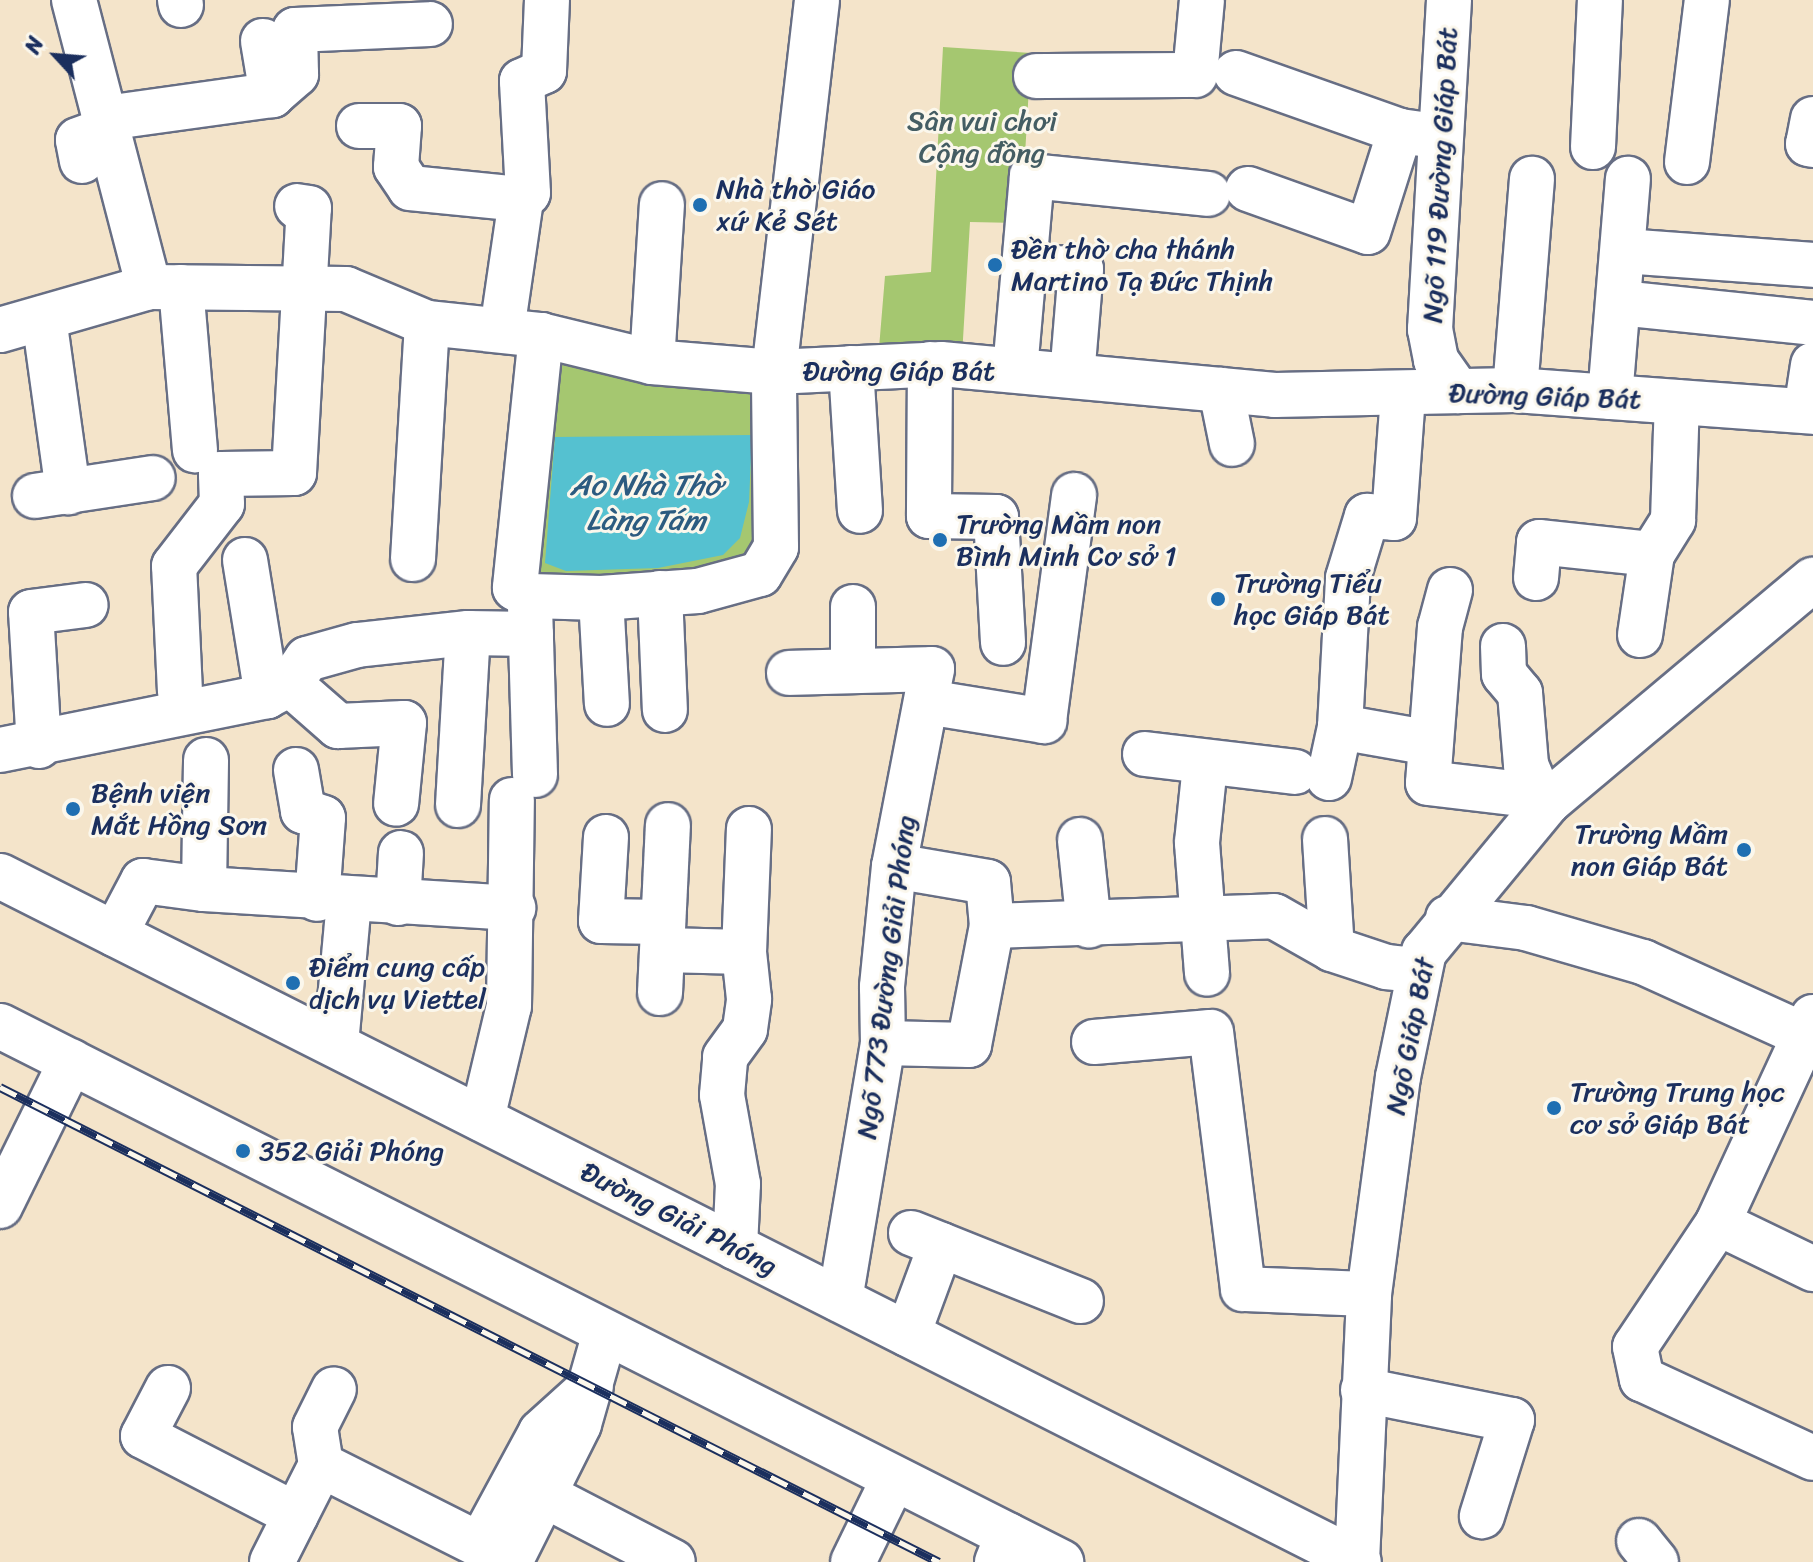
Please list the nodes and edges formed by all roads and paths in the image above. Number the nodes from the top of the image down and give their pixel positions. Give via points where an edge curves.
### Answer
1 (74, 0) edge
2 (547, 0) edge
3 (817, 0) edge
4 (1202, 0) edge
5 (1600, 0) edge
6 (1707, 0) edge
7 (1442, 1) edge
8 (430, 24) dead end
9 (263, 41) dead end
10 (1236, 73) dead end
11 (1036, 76) dead end
12 (272, 95) junction
13 (1813, 119) edge
14 (359, 126) dead end
15 (1419, 134) junction
16 (99, 136) junction
17 (1813, 145) edge
18 (1593, 147) dead end
19 (1687, 162) dead end
20 (1532, 179) dead end
21 (1628, 179) dead end
22 (521, 199) junction
23 (662, 204) dead end
24 (297, 206) dead end
25 (1624, 251) junction
26 (1813, 265) edge
27 (1024, 267) junction
28 (165, 287) junction
29 (301, 289) junction
30 (1620, 303) junction
31 (44, 318) junction
32 (427, 323) junction
33 (1813, 323) edge
34 (0, 330) edge
35 (521, 332) junction
36 (652, 362) junction
37 (930, 364) junction
38 (1813, 365) edge
39 (851, 368) junction
40 (1015, 370) junction
41 (774, 372) junction
42 (1072, 376) junction
43 (1221, 390) junction
44 (1515, 390) junction
45 (1458, 391) junction
46 (1403, 394) junction
47 (1610, 397) junction
48 (1677, 402) junction
49 (1810, 412) edge
50 (1232, 444) dead end
51 (195, 450) dead end
52 (153, 478) dead end
53 (1074, 495) dead end
54 (860, 511) dead end
55 (1652, 554) junction
56 (413, 559) dead end
57 (245, 560) dead end
58 (1536, 578) dead end
59 (1813, 580) edge
60 (1450, 590) dead end
61 (660, 593) junction
62 (601, 598) junction
63 (86, 605) dead end
64 (853, 607) dead end
65 (530, 615) junction
66 (468, 633) junction
67 (1640, 635) dead end
68 (1003, 643) dead end
69 (1503, 646) dead end
70 (853, 671) junction
71 (789, 673) dead end
72 (929, 686) junction
73 (278, 690) junction
74 (180, 692) dead end
75 (607, 704) dead end
76 (665, 710) dead end
77 (1340, 727) junction
78 (1431, 743) junction
79 (19, 748) edge
80 (1145, 754) dead end
81 (206, 760) dead end
82 (1205, 765) junction
83 (296, 770) dead end
84 (1544, 799) junction
85 (396, 804) dead end
86 (458, 805) dead end
87 (668, 825) dead end
88 (749, 829) dead end
89 (606, 837) dead end
90 (1325, 839) dead end
91 (1080, 840) dead end
92 (401, 853) dead end
93 (894, 866) junction
94 (0, 876) edge
95 (204, 889) junction
96 (333, 900) junction
97 (398, 903) junction
98 (513, 908) junction
99 (1448, 918) junction
100 (1203, 920) junction
101 (992, 926) junction
102 (1089, 926) junction
103 (115, 934) junction
104 (663, 936) junction
105 (1332, 949) junction
106 (744, 952) junction
107 (1417, 970) junction
108 (1207, 974) dead end
109 (660, 993) dead end
110 (0, 1026) edge
111 (1810, 1030) edge
112 (1094, 1042) dead end
113 (883, 1043) junction
114 (336, 1044) junction
115 (71, 1062) junction
116 (482, 1119) junction
117 (0, 1206) edge
118 (1718, 1223) junction
119 (735, 1247) junction
120 (1813, 1269) edge
121 (1369, 1294) junction
122 (840, 1299) junction
123 (1081, 1301) dead end
124 (605, 1333) junction
125 (908, 1334) junction
126 (591, 1387) junction
127 (168, 1388) dead end
128 (334, 1389) dead end
129 (1363, 1390) junction
130 (1813, 1458) edge
131 (321, 1465) junction
132 (894, 1478) junction
133 (544, 1495) junction
134 (296, 1515) junction
135 (1482, 1516) dead end
136 (1002, 1549) edge
137 (272, 1562) edge
138 (510, 1562) edge
139 (673, 1562) edge
140 (853, 1562) edge
141 (1061, 1562) edge
142 (1358, 1562) edge

1 - 16 street
2 - 22 street via 544,71 522,81 528,193
3 - 41 street
4 - 11 street via 1195,75
5 - 18 street
6 - 19 street
7 - 15 street, Ngõ 119 Đường Giáp Bát
8 - 12 street via 295,30 296,74
9 - 12 street
10 - 15 street
12 - 16 street
13 - 17 street via 1808,144
14 - 22 street via 399,126 396,167 410,188
15 - 27 street via 1368,232 1228,192 1032,176
15 - 45 street, Ngõ 119 Đường Giáp Bát via 1430,329 1436,360
16 - 28 street
20 - 44 street
21 - 25 street
22 - 35 street
23 - 36 street
24 - 29 street via 309,208
25 - 26 street
25 - 30 street
27 - 40 street
27 - 42 street via 1081,269
28 - 29 street, Đường Giáp Bát
28 - 31 street, Đường Giáp Bát
28 - 51 street
29 - 32 street, Đường Giáp Bát via 346,289
29 - 74 street via 294,473 221,474 222,504 174,566
30 - 33 street
30 - 47 street
31 - 34 street, Đường Giáp Bát
31 - 52 street via 52,494
32 - 35 street, Đường Giáp Bát
32 - 56 street
35 - 36 street, Đường Giáp Bát
35 - 65 street via 515,588
36 - 41 street, Đường Giáp Bát
37 - 39 street, Đường Giáp Bát
37 - 40 street, Đường Giáp Bát
37 - 68 street via 929,516 996,517
38 - 49 street
39 - 41 street, Đường Giáp Bát
39 - 54 street
40 - 42 street, Đường Giáp Bát
41 - 61 street via 776,547 760,574 698,591
42 - 43 street, Đường Giáp Bát
43 - 46 street, Đường Giáp Bát
43 - 50 street
44 - 45 street, Đường Giáp Bát
44 - 47 street, Đường Giáp Bát
45 - 46 street, Đường Giáp Bát
46 - 77 street via 1394,518 1367,516 1348,578
47 - 48 street, Đường Giáp Bát
48 - 49 street, Đường Giáp Bát
48 - 55 street via 1673,520
53 - 72 street via 1044,721
55 - 58 street via 1539,542
55 - 67 street
57 - 73 street
59 - 84 street, Ngõ Giáp Bát
60 - 78 street via 1440,627
61 - 62 street
61 - 76 street
62 - 65 street
62 - 75 street
63 - 79 street via 31,612
64 - 70 street
65 - 66 street
65 - 98 street
66 - 73 street via 357,645 307,659
66 - 86 street
69 - 84 street via 1504,674 1520,693 1526,765
70 - 71 street
70 - 72 street
72 - 93 street, Ngõ 773 Đường Giải Phóng
73 - 79 street
73 - 85 street via 338,726 404,723
77 - 78 street
77 - 82 street via 1312,775
78 - 84 street via 1428,783
80 - 82 street
81 - 95 street
82 - 100 street via 1197,843
83 - 96 street via 303,811 323,818
84 - 99 street, Ngõ Giáp Bát
87 - 104 street
88 - 106 street
89 - 104 street via 601,921
90 - 105 street
91 - 102 street
92 - 97 street
93 - 101 street via 988,882
93 - 113 street, Ngõ 773 Đường Giải Phóng via 882,987
94 - 103 street, Đường Giải Phóng
95 - 96 street
95 - 103 street via 143,881
96 - 97 street
96 - 114 street
97 - 98 street
98 - 116 street via 509,1006
99 - 107 street, Ngõ Giáp Bát
99 - 111 street via 1526,928 1643,962
100 - 102 street
100 - 105 street via 1274,916
100 - 108 street
101 - 102 street
101 - 113 street via 969,1045
103 - 114 street, Đường Giải Phóng
104 - 106 street
104 - 109 street
105 - 107 street via 1386,967
106 - 119 street via 749,999 745,1029 725,1057 722,1095 738,1184
107 - 121 street, Ngõ Giáp Bát
110 - 115 street
111 - 118 street
112 - 121 street via 1211,1032 1243,1289
113 - 122 street, Ngõ 773 Đường Giải Phóng
114 - 116 street, Đường Giải Phóng
115 - 117 street
115 - 124 street
116 - 119 street, Đường Giải Phóng
118 - 120 street
118 - 130 street via 1635,1347 1642,1379
119 - 122 street, Đường Giải Phóng
121 - 129 street, Ngõ Giáp Bát
122 - 125 street, Đường Giải Phóng
123 - 125 street via 926,1239
124 - 126 street
124 - 132 street
125 - 142 street, Đường Giải Phóng
126 - 131 street via 541,1432 480,1545
126 - 133 street
127 - 134 street via 143,1436
128 - 131 street via 315,1427
129 - 135 street via 1512,1420
129 - 142 street, Ngõ Giáp Bát
131 - 134 street
132 - 136 street
132 - 140 street
133 - 138 street
133 - 139 street
134 - 137 street
136 - 141 street

